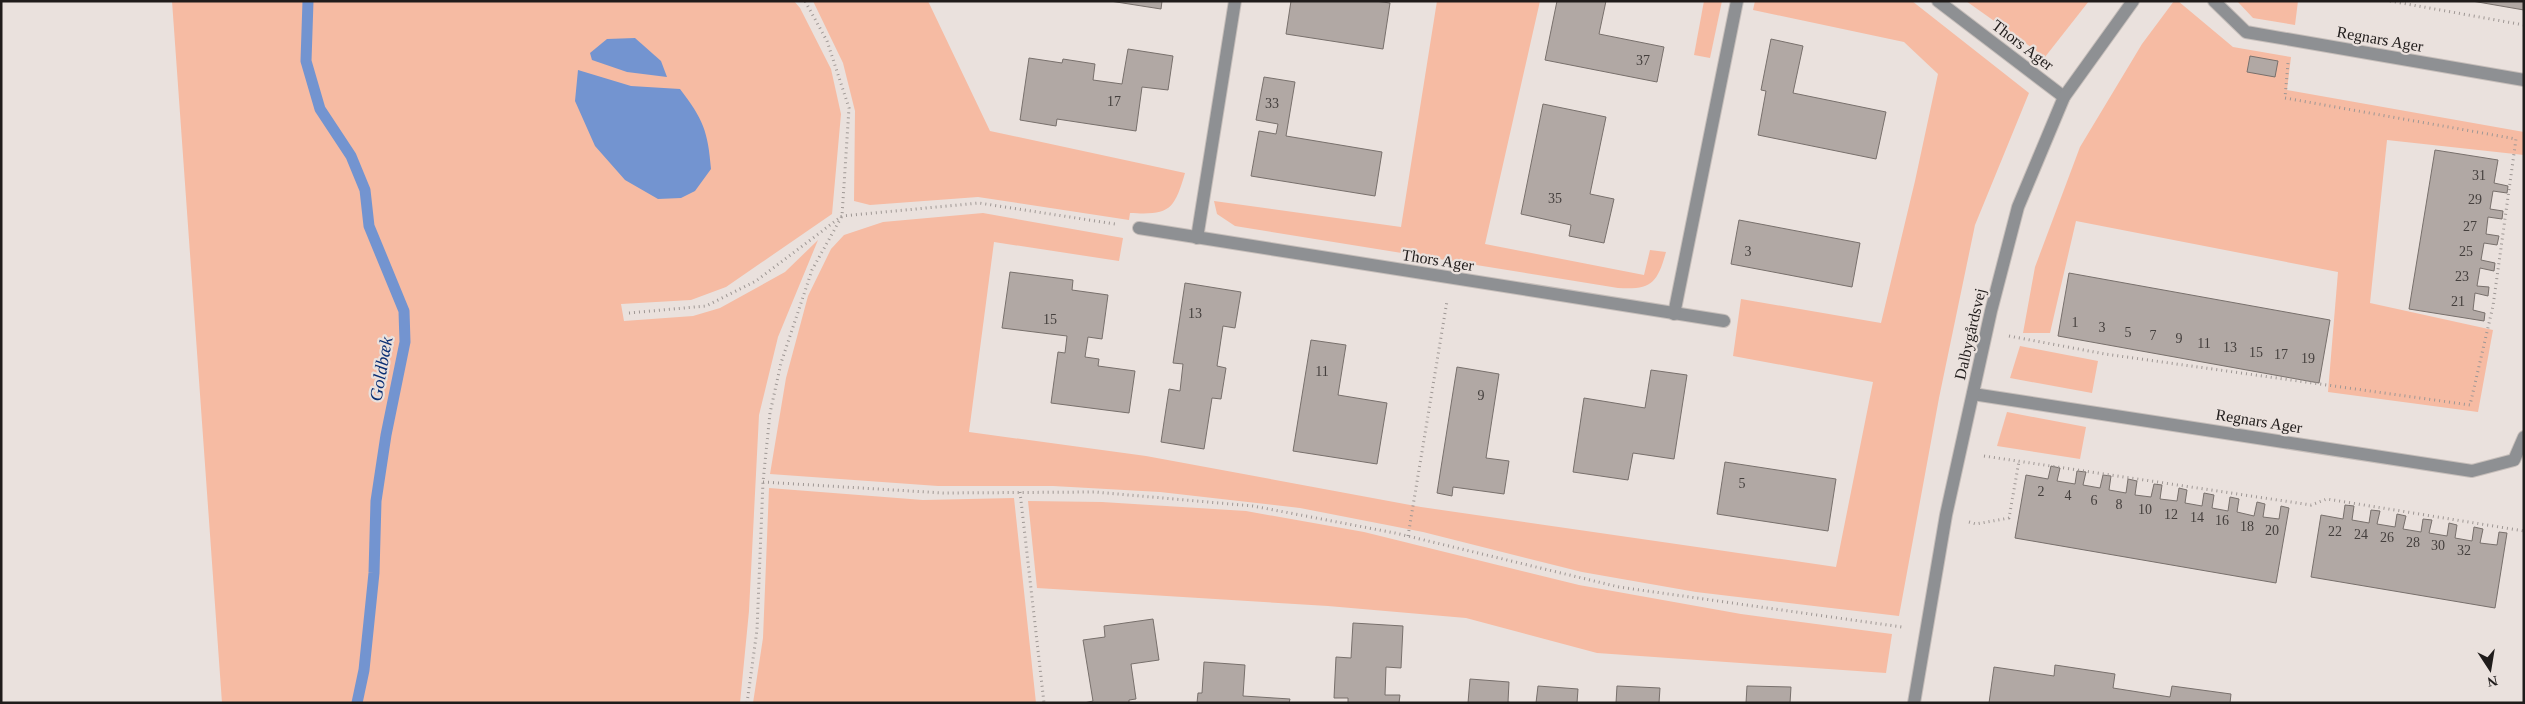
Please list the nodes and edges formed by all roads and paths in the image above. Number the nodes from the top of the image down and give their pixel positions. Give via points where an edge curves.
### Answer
1 (805, 1) edge
2 (1235, 1) edge
3 (1737, 1) edge
4 (1938, 1) edge
5 (2133, 1) edge
6 (2214, 1) edge
7 (2390, 1) edge
8 (2524, 25) edge
9 (2290, 40) junction
10 (2524, 80) edge
11 (2064, 97) junction
12 (842, 216) junction
13 (1139, 228) joint
14 (1197, 238) junction
15 (1451, 278) junction
16 (629, 313) dead end
17 (1674, 314) junction
18 (1724, 321) dead end
19 (1987, 332) junction
20 (1973, 394) junction
21 (2524, 437) edge
22 (1960, 452) junction
23 (2019, 461) junction
24 (763, 482) junction
25 (1020, 492) junction
26 (1946, 515) junction
27 (2524, 530) edge
28 (1408, 536) junction
29 (1927, 630) junction
30 (747, 703) edge
31 (1044, 703) edge
32 (1914, 703) edge

1 - 12 path via 827,41 850,108
2 - 14 street
3 - 17 street
4 - 11 street, Thors Ager
5 - 11 street, Dalbygårdsvej
6 - 9 street, Regnars Ager via 2246,32
7 - 8 path
9 - 10 street, Regnars Ager
9 - 19 path via 2285,98 2516,139 2493,306 2470,405 2104,354
11 - 19 street, Dalbygårdsvej via 2018,207
12 - 13 path via 979,203
12 - 16 path via 756,281 706,306
12 - 24 path via 812,270 781,363 770,413
13 - 14 street, Thors Ager
14 - 15 street, Thors Ager
15 - 17 street, Thors Ager
15 - 28 path
17 - 18 street, Thors Ager
19 - 20 street, Dalbygårdsvej
20 - 21 street, Regnars Ager via 2472,471 2514,460
20 - 22 street, Dalbygårdsvej
22 - 23 path
22 - 26 street, Dalbygårdsvej
23 - 26 path via 2009,518 1976,524
23 - 27 path via 2311,505 2327,499
24 - 25 path via 943,493
24 - 30 path via 757,630
25 - 28 path via 1094,492 1253,506
25 - 31 path
26 - 29 street, Dalbygårdsvej
28 - 29 path via 1619,587
29 - 32 street, Dalbygårdsvej

